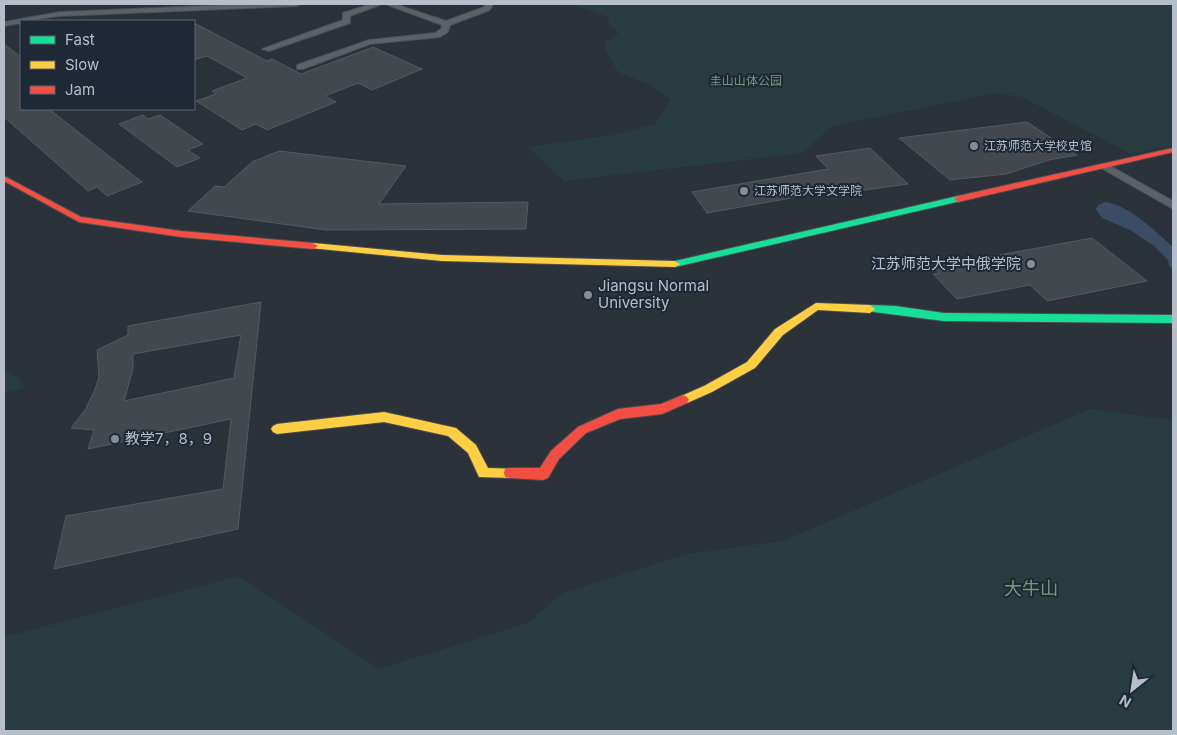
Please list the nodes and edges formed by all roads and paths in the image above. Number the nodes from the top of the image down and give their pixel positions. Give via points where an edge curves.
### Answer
1 (296, 4) edge
2 (378, 4) edge
3 (389, 4) edge
4 (489, 4) edge
5 (26, 20) edge
6 (20, 21) edge
7 (4, 24) edge
8 (446, 24) junction
9 (266, 49) dead end
10 (300, 67) dead end
11 (1173, 150) edge
12 (1105, 166) junction
13 (4, 178) edge
14 (1173, 206) edge
15 (1173, 318) edge
16 (277, 429) dead end

1 - 5 street via 60,14
2 - 9 street via 346,15 347,21
3 - 8 street
4 - 8 street via 487,8
6 - 7 street
8 - 10 street via 437,35 370,42
11 - 12 street
12 - 13 street via 672,264 442,258 181,234 80,219
12 - 14 street
15 - 16 street via 944,317 895,310 816,306 779,332 751,365 708,389 662,409 618,414 582,430 555,456 543,474 484,473 472,449 452,432 384,417

